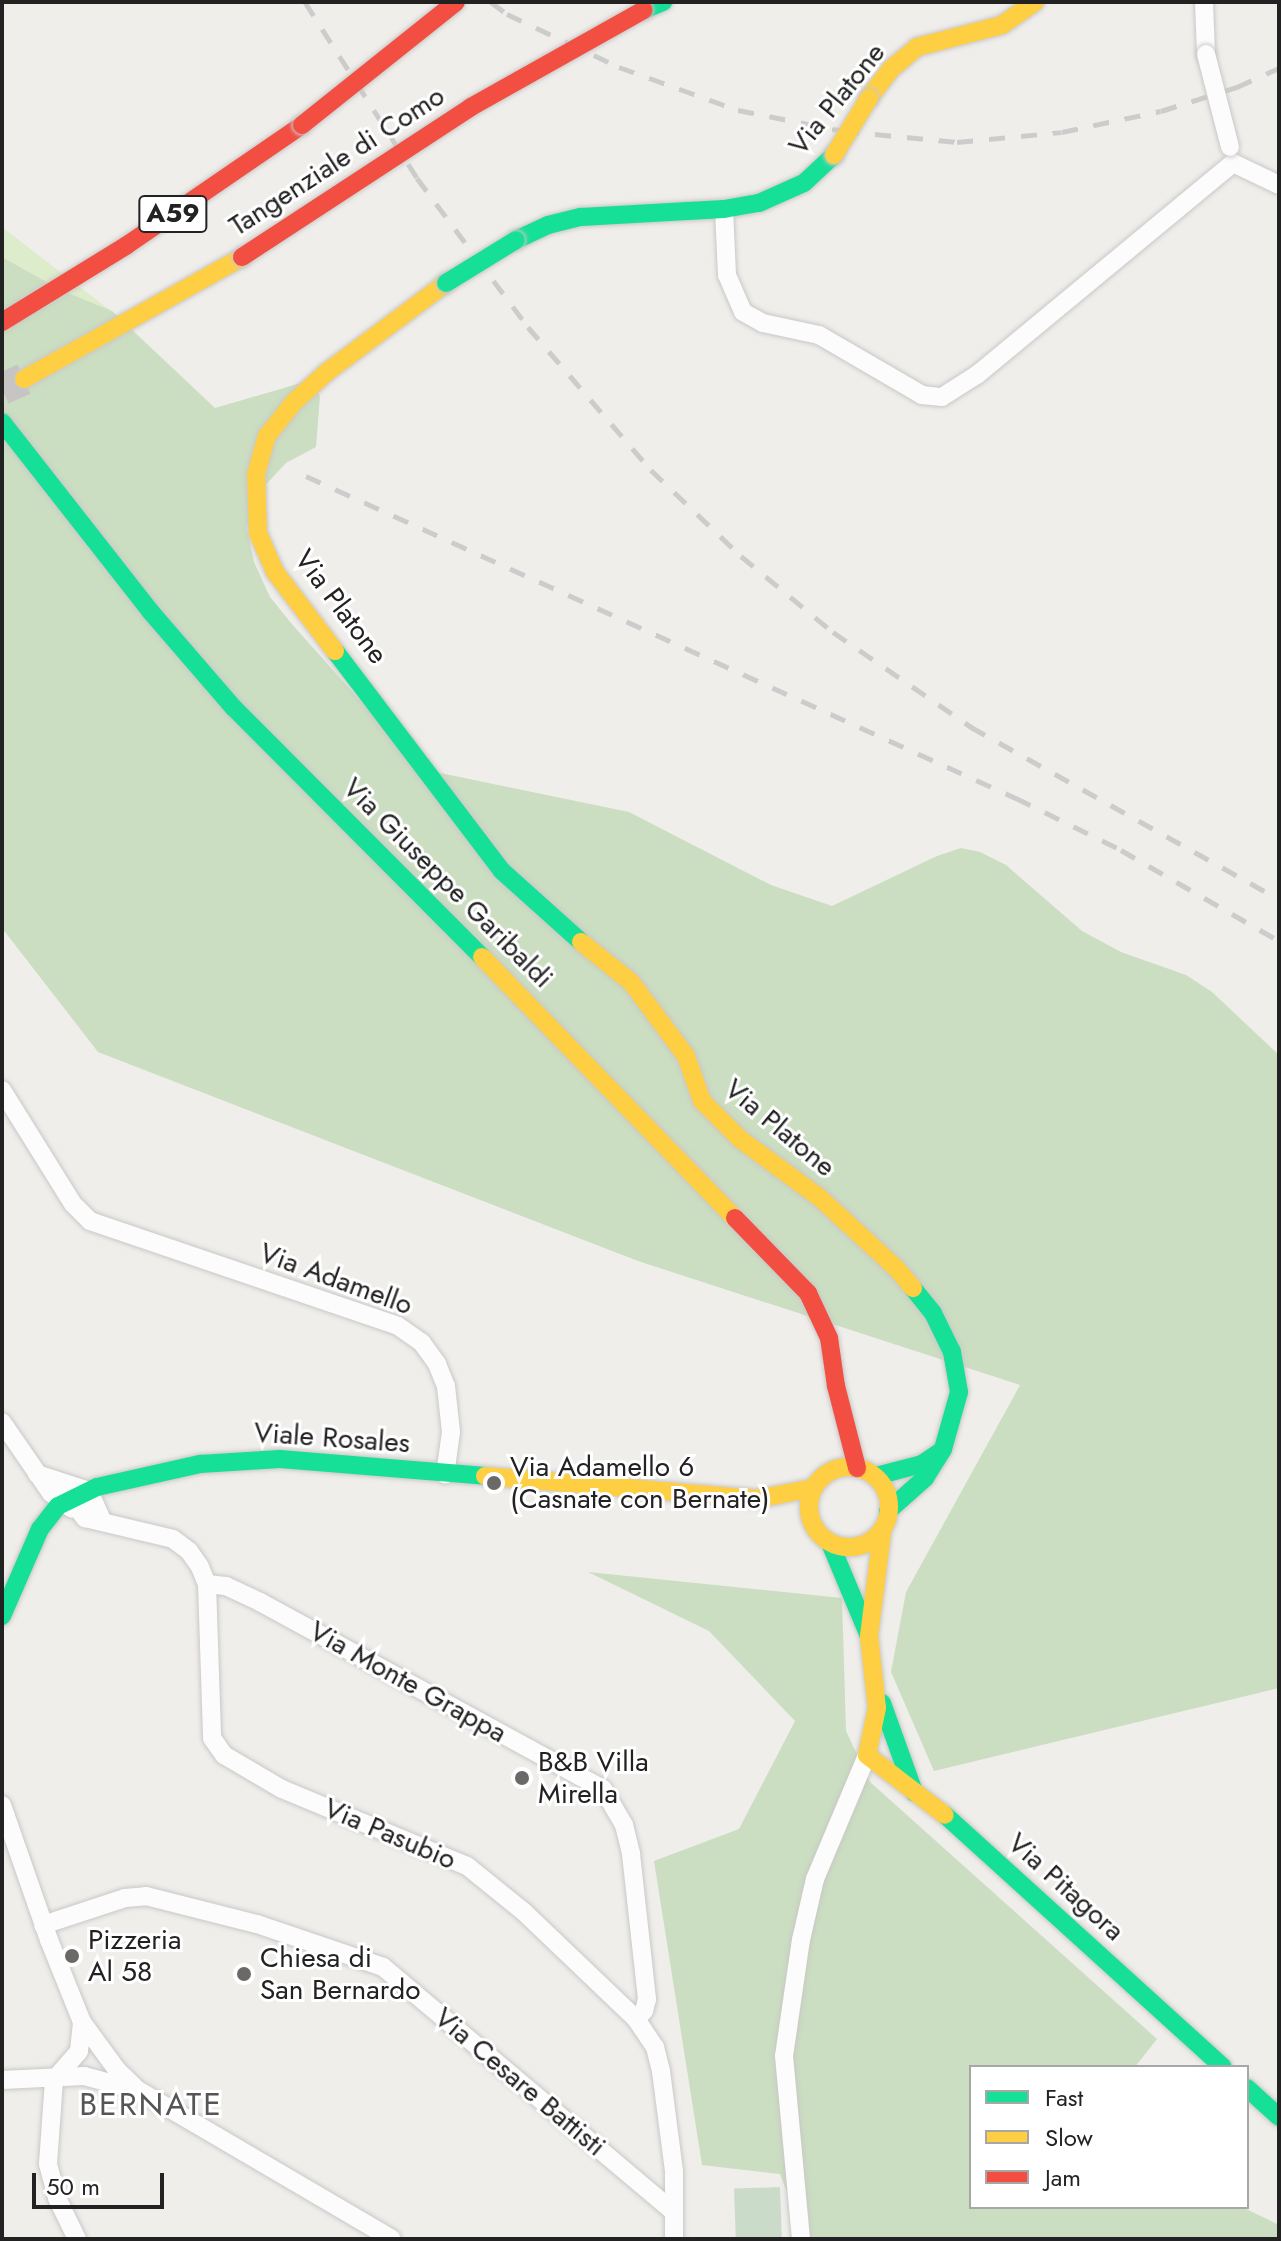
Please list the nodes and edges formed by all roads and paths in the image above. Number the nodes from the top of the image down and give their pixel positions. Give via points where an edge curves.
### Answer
1 (456, 2) edge
2 (663, 2) edge
3 (1204, 2) edge
4 (1032, 4) edge
5 (1231, 155) junction
6 (1279, 185) edge
7 (724, 209) junction
8 (2, 322) edge
9 (24, 379) tunnel mouth
10 (2, 422) edge
11 (2, 1090) edge
12 (836, 1386) junction
13 (2, 1422) edge
14 (943, 1449) junction
15 (857, 1468) junction
16 (831, 1471) junction
17 (37, 1474) junction
18 (445, 1475) junction
19 (876, 1476) junction
20 (813, 1488) junction
21 (89, 1491) junction
22 (757, 1499) junction
23 (71, 1505) junction
24 (888, 1511) junction
25 (102, 1520) junction
26 (812, 1524) junction
27 (882, 1533) junction
28 (830, 1543) junction
29 (207, 1584) junction
30 (2, 1616) edge
31 (869, 1636) junction
32 (876, 1682) junction
33 (867, 1755) junction
34 (915, 1795) junction
35 (2, 1805) edge
36 (43, 1925) junction
37 (636, 2019) junction
38 (82, 2022) junction
39 (1221, 2065) edge
40 (2, 2080) edge
41 (54, 2080) junction
42 (138, 2090) junction
43 (1249, 2090) edge
44 (1279, 2117) edge
45 (674, 2171) junction
46 (635, 2179) junction
47 (674, 2212) junction
48 (77, 2239) edge
49 (392, 2239) edge
50 (674, 2239) edge
51 (801, 2239) edge

1 - 8 main road, Tangenziale di Como / A59, bridge via 302,125
2 - 9 main road, Tangenziale di Como / A59, bridge via 471,107 242,257
3 - 5 street, bridge via 1206,54
4 - 7 main road, Via Platone, bridge via 1002,25 917,47 891,69 834,155 804,183 759,203
5 - 6 street
5 - 7 street via 978,374 942,397 922,395 819,335 763,323 743,312 727,275
7 - 14 main road, Via Platone, bridge via 581,217 548,225 446,283 327,372 267,436 256,474 258,533 275,572 502,871 631,982 686,1056 702,1101 740,1139 820,1198 897,1269 933,1313 952,1352 959,1392
10 - 12 main road, Via Giuseppe Garibaldi via 233,707 808,1293 829,1338
11 - 18 street, Via Adamello via 73,1204 90,1221 398,1326 422,1343 446,1386 451,1432
12 - 15 main road, Via Giuseppe Garibaldi
12 - 16 main road, Via Giuseppe Garibaldi
13 - 17 street
14 - 19 main road via 922,1464
14 - 24 main road, Via Platone via 925,1478
15 - 16 main road
15 - 19 main road
16 - 20 main road
17 - 21 street
17 - 23 street
18 - 21 main road, Viale Rosales via 242,1459 157,1472
18 - 22 main road
19 - 24 main road via 885,1488
20 - 22 main road
20 - 26 main road via 808,1505
21 - 23 main road, Viale Rosales
21 - 25 street
22 - 26 main road
23 - 25 street, Via Pasubio
23 - 30 main road, Viale Rosales via 40,1529
24 - 27 main road
25 - 29 street, Via Pasubio via 173,1539 189,1551
26 - 28 main road
27 - 28 main road via 858,1548
27 - 31 main road
28 - 31 main road
29 - 37 street, Via Pasubio via 212,1738 224,1755 282,1789 467,1866 524,1912
29 - 37 street, Via Monte Grappa via 226,1586 260,1602 603,1789 624,1825 631,1854 647,1999
31 - 32 main road
32 - 33 main road via 875,1731
32 - 34 main road
33 - 34 main road, Via Pitagora
33 - 51 street via 815,1879 784,2056
34 - 39 main road, Via Pitagora via 936,1807
35 - 36 street
36 - 38 street
36 - 46 street, Via Cesare Battisti via 146,1896 257,1924 383,1967
37 - 45 street, Via Pasubio via 659,2059
38 - 41 street via 79,2051
38 - 42 street via 99,2049
40 - 41 street
41 - 42 street via 84,2076
41 - 48 street via 48,2164
42 - 49 street
43 - 44 main road
45 - 46 street
45 - 47 street, Via Pasubio
46 - 47 street, Via Cesare Battisti
47 - 50 street, Via Pasubio

